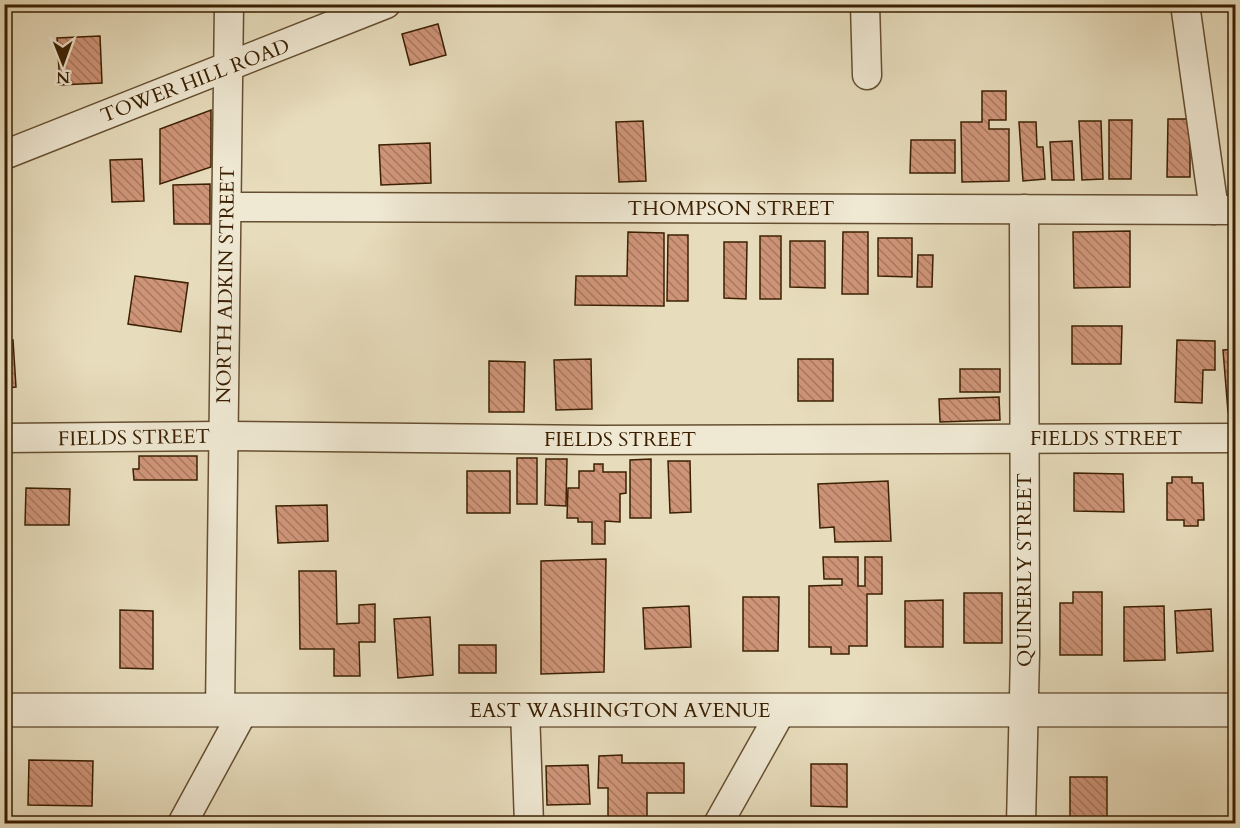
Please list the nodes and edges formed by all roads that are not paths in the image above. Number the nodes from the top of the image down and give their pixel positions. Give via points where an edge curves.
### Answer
1 (229, 4) edge
2 (386, 4) edge
3 (865, 4) edge
4 (1185, 4) edge
5 (229, 67) junction
6 (867, 75) dead end
7 (4, 154) edge
8 (227, 207) junction
9 (1024, 209) junction
10 (1225, 210) edge
11 (223, 436) junction
12 (4, 438) edge
13 (1236, 438) edge
14 (1024, 439) junction
15 (4, 710) edge
16 (232, 710) junction
17 (525, 710) junction
18 (782, 710) junction
19 (1024, 710) junction
20 (1236, 710) edge
21 (182, 824) edge
22 (529, 824) edge
23 (718, 824) edge
24 (1021, 824) edge

1 - 5 street, NORTH ADKIN STREET
2 - 5 street, TOWER HILL ROAD
3 - 6 street
4 - 10 street
5 - 7 street, TOWER HILL ROAD
5 - 8 street, NORTH ADKIN STREET
8 - 9 street, THOMPSON STREET
8 - 11 street, NORTH ADKIN STREET
9 - 10 street, THOMPSON STREET
9 - 14 street, QUINERLY STREET
11 - 12 street, FIELDS STREET
11 - 14 street, FIELDS STREET
11 - 16 street, NORTH ADKIN STREET
13 - 14 street, FIELDS STREET
14 - 19 street, QUINERLY STREET
15 - 16 street, EAST WASHINGTON AVENUE
16 - 17 street, EAST WASHINGTON AVENUE
16 - 21 street, NORTH ADKIN STREET
17 - 18 street, EAST WASHINGTON AVENUE
17 - 22 street
18 - 19 street, EAST WASHINGTON AVENUE
18 - 23 street
19 - 20 street, EAST WASHINGTON AVENUE
19 - 24 street, QUINERLY STREET

